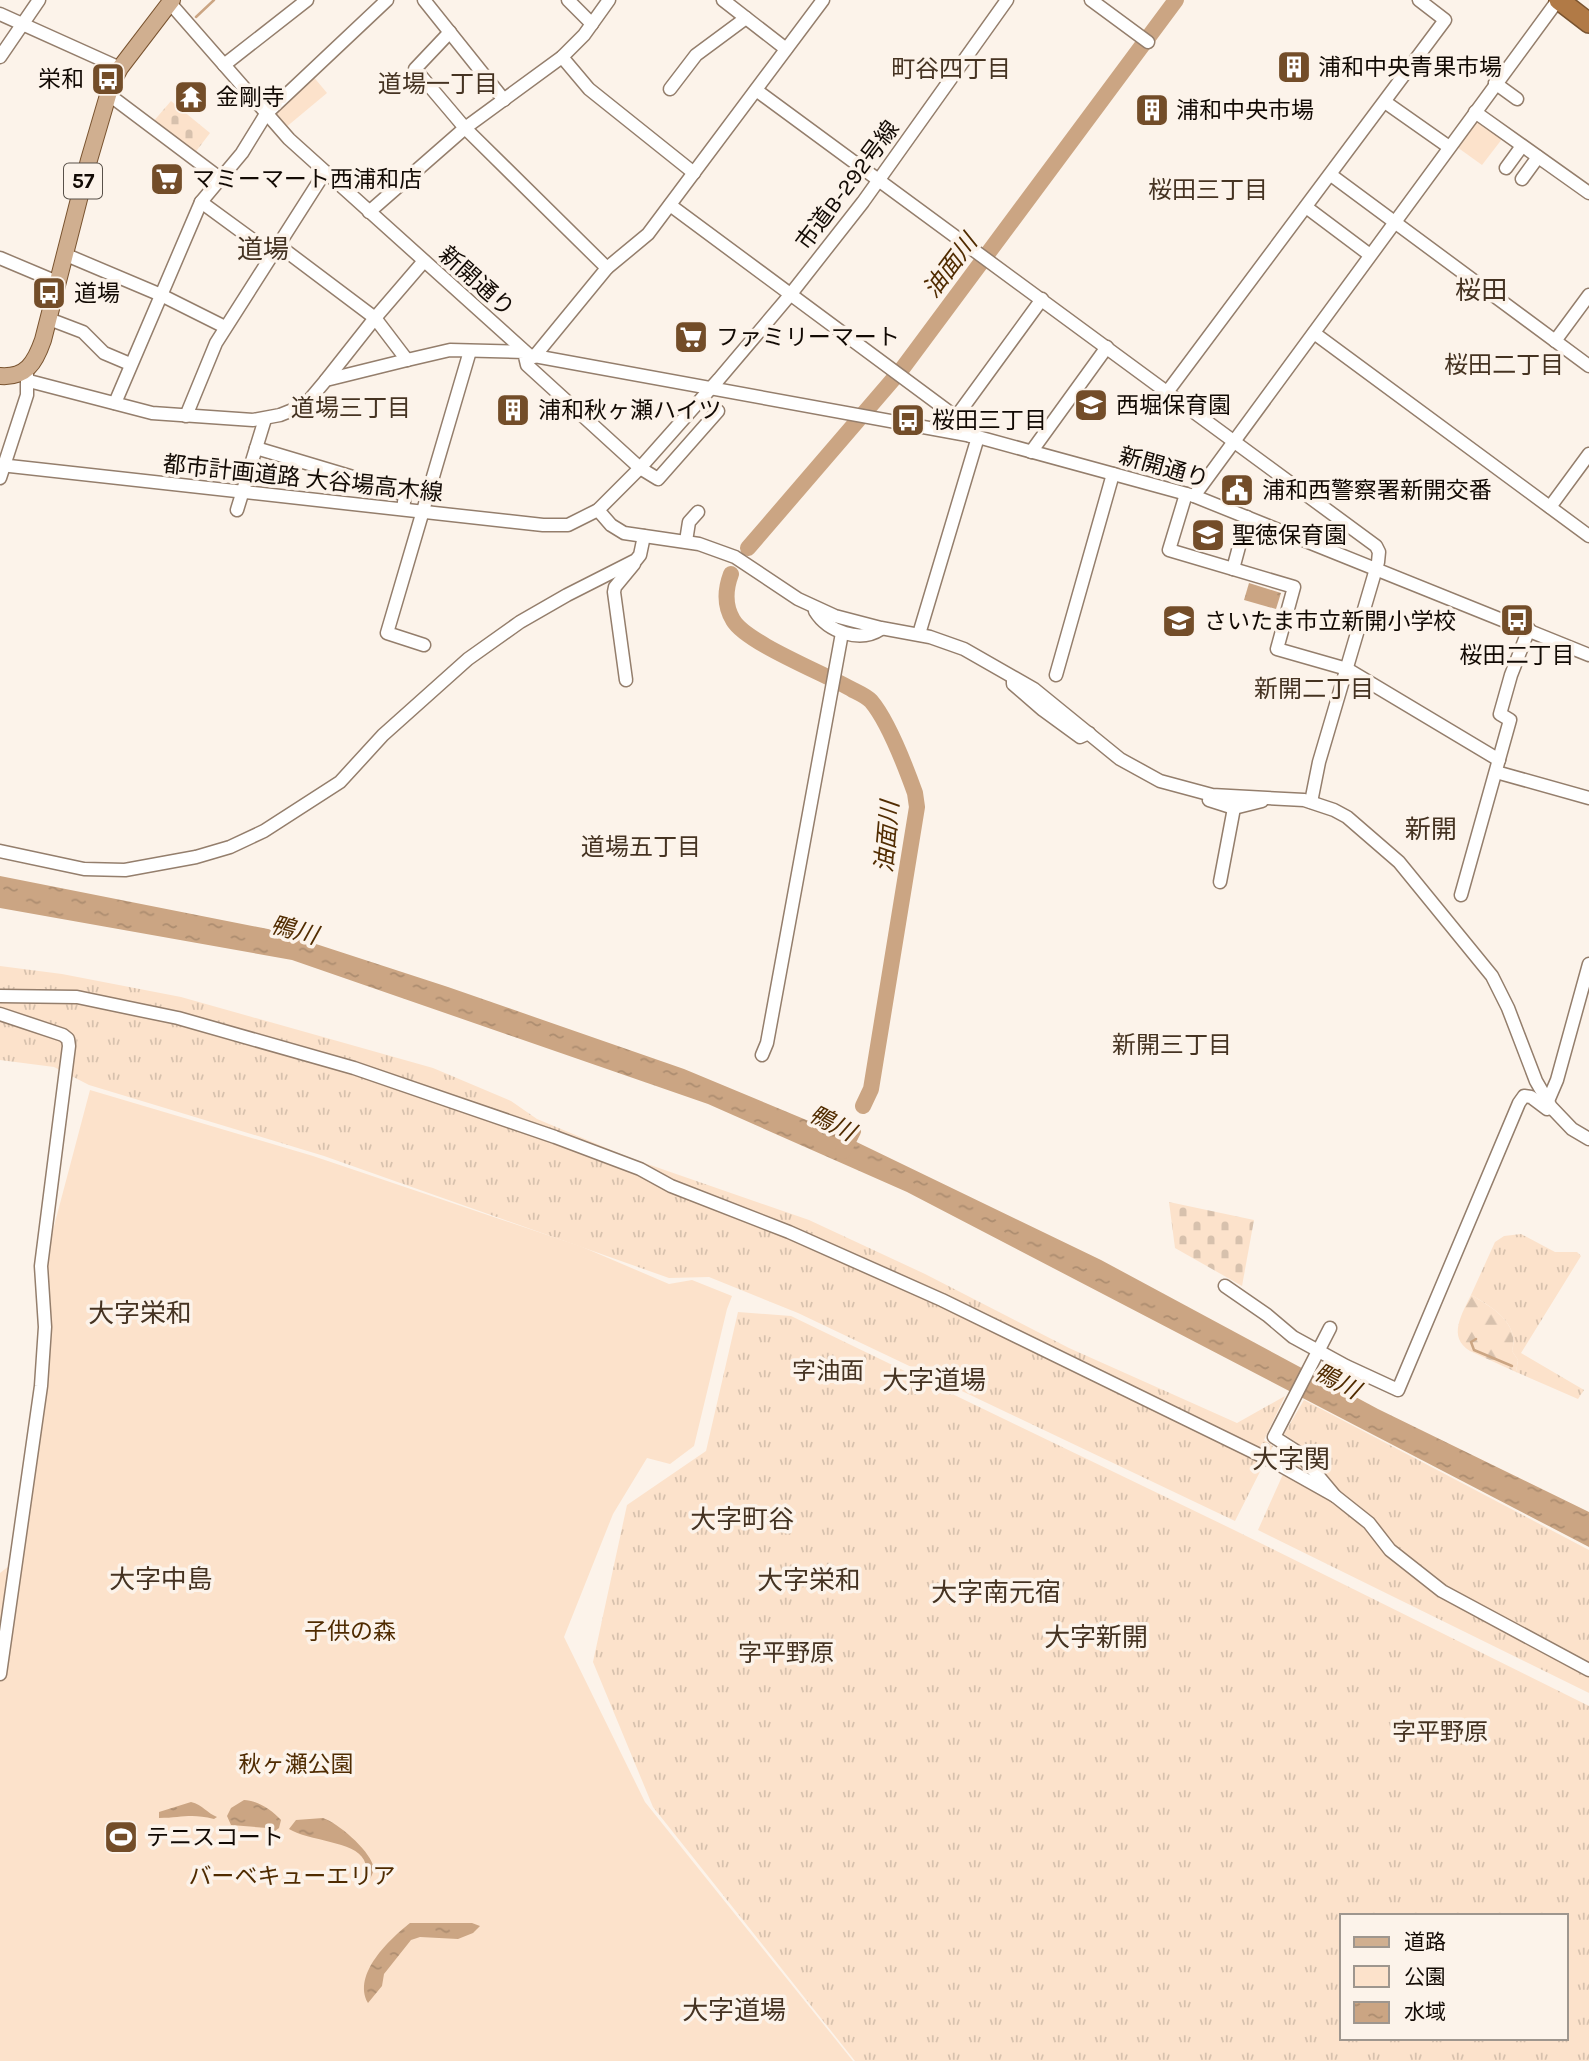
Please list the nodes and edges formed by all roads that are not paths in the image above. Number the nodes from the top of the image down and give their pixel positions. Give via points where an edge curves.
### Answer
1 (39, 0) edge
2 (307, 0) edge
3 (387, 0) edge
4 (424, 0) edge
5 (568, 0) edge
6 (609, 0) edge
7 (723, 0) edge
8 (823, 0) edge
9 (1007, 0) edge
10 (1419, 0) edge
11 (1558, 0) edge
12 (1568, 0) edge
13 (171, 2) edge
14 (1100, 3) edge
15 (0, 14) edge
16 (1589, 16) edge
17 (746, 18) junction
18 (1589, 23) edge
19 (22, 24) junction
20 (592, 24) junction
21 (450, 32) junction
22 (1145, 40) dead end
23 (786, 49) junction
24 (0, 57) edge
25 (562, 57) junction
26 (224, 65) junction
27 (120, 68) junction
28 (1495, 83) junction
29 (670, 89) dead end
30 (756, 90) junction
31 (107, 94) junction
32 (1517, 99) dead end
33 (504, 100) junction
34 (1385, 102) junction
35 (1475, 111) junction
36 (266, 114) junction
37 (465, 128) junction
38 (1522, 146) junction
39 (1449, 147) junction
40 (1538, 157) junction
41 (1506, 169) dead end
42 (325, 172) junction
43 (694, 173) junction
44 (1331, 174) junction
45 (220, 179) junction
46 (880, 179) junction
47 (1522, 179) dead end
48 (1589, 193) edge
49 (201, 202) junction
50 (670, 205) junction
51 (1306, 207) junction
52 (369, 212) junction
53 (1394, 222) junction
54 (275, 249) junction
55 (64, 254) junction
56 (1370, 255) junction
57 (0, 258) edge
58 (424, 261) junction
59 (607, 268) junction
60 (57, 282) junction
61 (161, 295) junction
62 (790, 295) junction
63 (1589, 295) edge
64 (1042, 299) junction
65 (374, 318) junction
66 (49, 319) junction
67 (226, 327) junction
68 (1314, 332) junction
69 (1555, 341) junction
70 (1107, 347) junction
71 (470, 351) junction
72 (529, 354) junction
73 (407, 360) junction
74 (130, 363) junction
75 (1589, 366) edge
76 (0, 376) edge
77 (27, 376) junction
78 (326, 380) junction
79 (711, 388) junction
80 (1168, 391) junction
81 (115, 403) junction
82 (718, 411) dead end
83 (952, 414) junction
84 (186, 416) junction
85 (265, 419) junction
86 (937, 429) junction
87 (974, 437) junction
88 (1235, 441) junction
89 (256, 448) junction
90 (1031, 452) junction
91 (1589, 454) edge
92 (2, 465) edge
93 (640, 468) junction
94 (1113, 474) junction
95 (0, 478) edge
96 (242, 493) junction
97 (1190, 495) junction
98 (1550, 507) junction
99 (402, 509) junction
100 (236, 510) dead end
101 (598, 510) junction
102 (422, 511) junction
103 (698, 512) dead end
104 (1247, 517) junction
105 (644, 536) junction
106 (1589, 536) edge
107 (686, 541) junction
108 (636, 560) junction
109 (1376, 568) junction
110 (1233, 569) junction
111 (812, 606) junction
112 (881, 628) junction
113 (1528, 629) junction
114 (842, 633) junction
115 (919, 634) junction
116 (424, 645) dead end
117 (1589, 655) edge
118 (1347, 669) junction
119 (1056, 675) dead end
120 (626, 680) dead end
121 (1498, 766) junction
122 (1193, 791) junction
123 (1267, 798) junction
124 (1589, 798) edge
125 (1311, 802) junction
126 (1234, 808) junction
127 (0, 851) edge
128 (1220, 882) dead end
129 (1461, 895) dead end
130 (1589, 964) edge
131 (0, 996) edge
132 (0, 1014) edge
133 (762, 1055) dead end
134 (1550, 1104) junction
135 (1589, 1139) edge
136 (1225, 1286) dead end
137 (1329, 1331) dead end
138 (1318, 1351) junction
139 (1335, 1496) junction
140 (1589, 1670) edge
141 (0, 1674) edge

1 - 19 street
2 - 26 street
3 - 36 street
4 - 21 street
5 - 20 street
6 - 20 street
7 - 17 street
8 - 23 street
9 - 46 street, 市道B-292号線
10 - 34 street via 1445,20
11 - 18 highway
11 - 28 street
12 - 16 highway
13 - 26 street, 新開通り
13 - 27 main road, 57
14 - 22 street
15 - 19 street
17 - 23 street
17 - 29 street via 696,55
19 - 24 street
19 - 27 street
20 - 25 street
21 - 33 street
21 - 37 street via 415,69
23 - 30 street
25 - 33 street
25 - 43 street via 589,89
26 - 36 street, 新開通り
27 - 31 main road, 57
28 - 32 street
28 - 35 street
30 - 43 street
30 - 46 street
31 - 45 street
31 - 55 main road, 57
33 - 37 street
34 - 39 street
34 - 44 street
35 - 38 street
35 - 39 street
36 - 42 street, 新開通り
36 - 45 street
37 - 52 street
37 - 59 street
38 - 40 street
38 - 41 street
39 - 53 street
40 - 47 street
40 - 48 street
42 - 52 street, 新開通り
42 - 54 street
43 - 50 street
44 - 51 street
44 - 53 street
45 - 49 street
46 - 62 street, 市道B-292号線
46 - 64 street
49 - 54 street
49 - 61 street
50 - 59 street via 648,234
50 - 62 street
51 - 56 street
51 - 80 street
52 - 58 street, 新開通り
53 - 56 street
53 - 69 street
54 - 65 street
54 - 67 street
55 - 60 main road, 57
55 - 61 street
56 - 68 street
57 - 60 street
58 - 65 street
58 - 72 street, 新開通り
59 - 72 street
60 - 66 main road, 57
61 - 67 street
61 - 74 street
62 - 79 street, 市道B-292号線
62 - 83 street
63 - 69 street
64 - 70 street
64 - 83 street
65 - 73 street
65 - 78 street
66 - 74 street via 83,332 104,353
66 - 77 main road, 57
67 - 84 street
68 - 88 street
68 - 98 street
69 - 75 street
70 - 80 street
70 - 90 street
71 - 72 street
71 - 73 street via 450,349
71 - 102 street
72 - 79 street
72 - 93 street, 新開通り via 527,365
73 - 78 street
74 - 81 street
76 - 77 main road
77 - 81 street
77 - 92 street via 27,395
78 - 85 street via 305,405
79 - 86 street, 新開通り
79 - 93 street, 市道B-292号線
80 - 88 street
81 - 84 street
82 - 93 street via 658,479
83 - 86 street
83 - 87 street
84 - 85 street
85 - 89 street
86 - 87 street, 新開通り
87 - 90 street, 新開通り
87 - 115 street
88 - 97 street
88 - 109 street via 1376,545
89 - 96 street
89 - 99 street via 405,495
90 - 94 street, 新開通り
91 - 98 street
92 - 95 street
92 - 96 street, 都市計画道路 大谷場高木線
93 - 101 street, 市道B-292号線
94 - 97 street, 新開通り
94 - 119 street
96 - 99 street, 都市計画道路 大谷場高木線
96 - 100 street
97 - 104 street, 新開通り
97 - 110 street via 1169,550
98 - 106 street
99 - 102 street, 都市計画道路 大谷場高木線
101 - 102 street, 都市計画道路 大谷場高木線 via 555,526
101 - 105 street via 618,531
102 - 116 street via 387,633
103 - 107 street via 689,522
104 - 109 street, 新開通り
104 - 110 street
105 - 107 street
105 - 108 street
107 - 111 street via 735,556
108 - 120 street via 614,592
108 - 127 street via 544,608 468,659 383,735 340,782 264,831 230,847 125,870 85,870
109 - 113 street, 新開通り
109 - 118 street
110 - 118 street via 1294,587 1277,649
111 - 112 street
111 - 114 street
112 - 114 street via 873,634
112 - 115 street
113 - 117 street, 新開通り
113 - 121 street via 1500,714 1510,720
114 - 133 street
115 - 122 street via 964,649 1012,675 1013,684 1080,737 1089,733 1141,772
118 - 121 street
118 - 125 street
121 - 124 street
121 - 129 street
122 - 123 street
122 - 126 street
123 - 125 street
123 - 126 street
125 - 134 street via 1347,817 1399,862 1486,969
126 - 128 street
130 - 134 street
131 - 139 street via 77,996 178,1018 354,1068 568,1142 942,1300
132 - 141 street via 63,1035 69,1046 41,1266 43,1370
134 - 135 street via 1572,1129
134 - 138 street via 1547,1110 1524,1096 1519,1103 1398,1390
136 - 138 street
137 - 138 street
138 - 139 street via 1274,1437 1299,1453
139 - 140 street via 1433,1584

